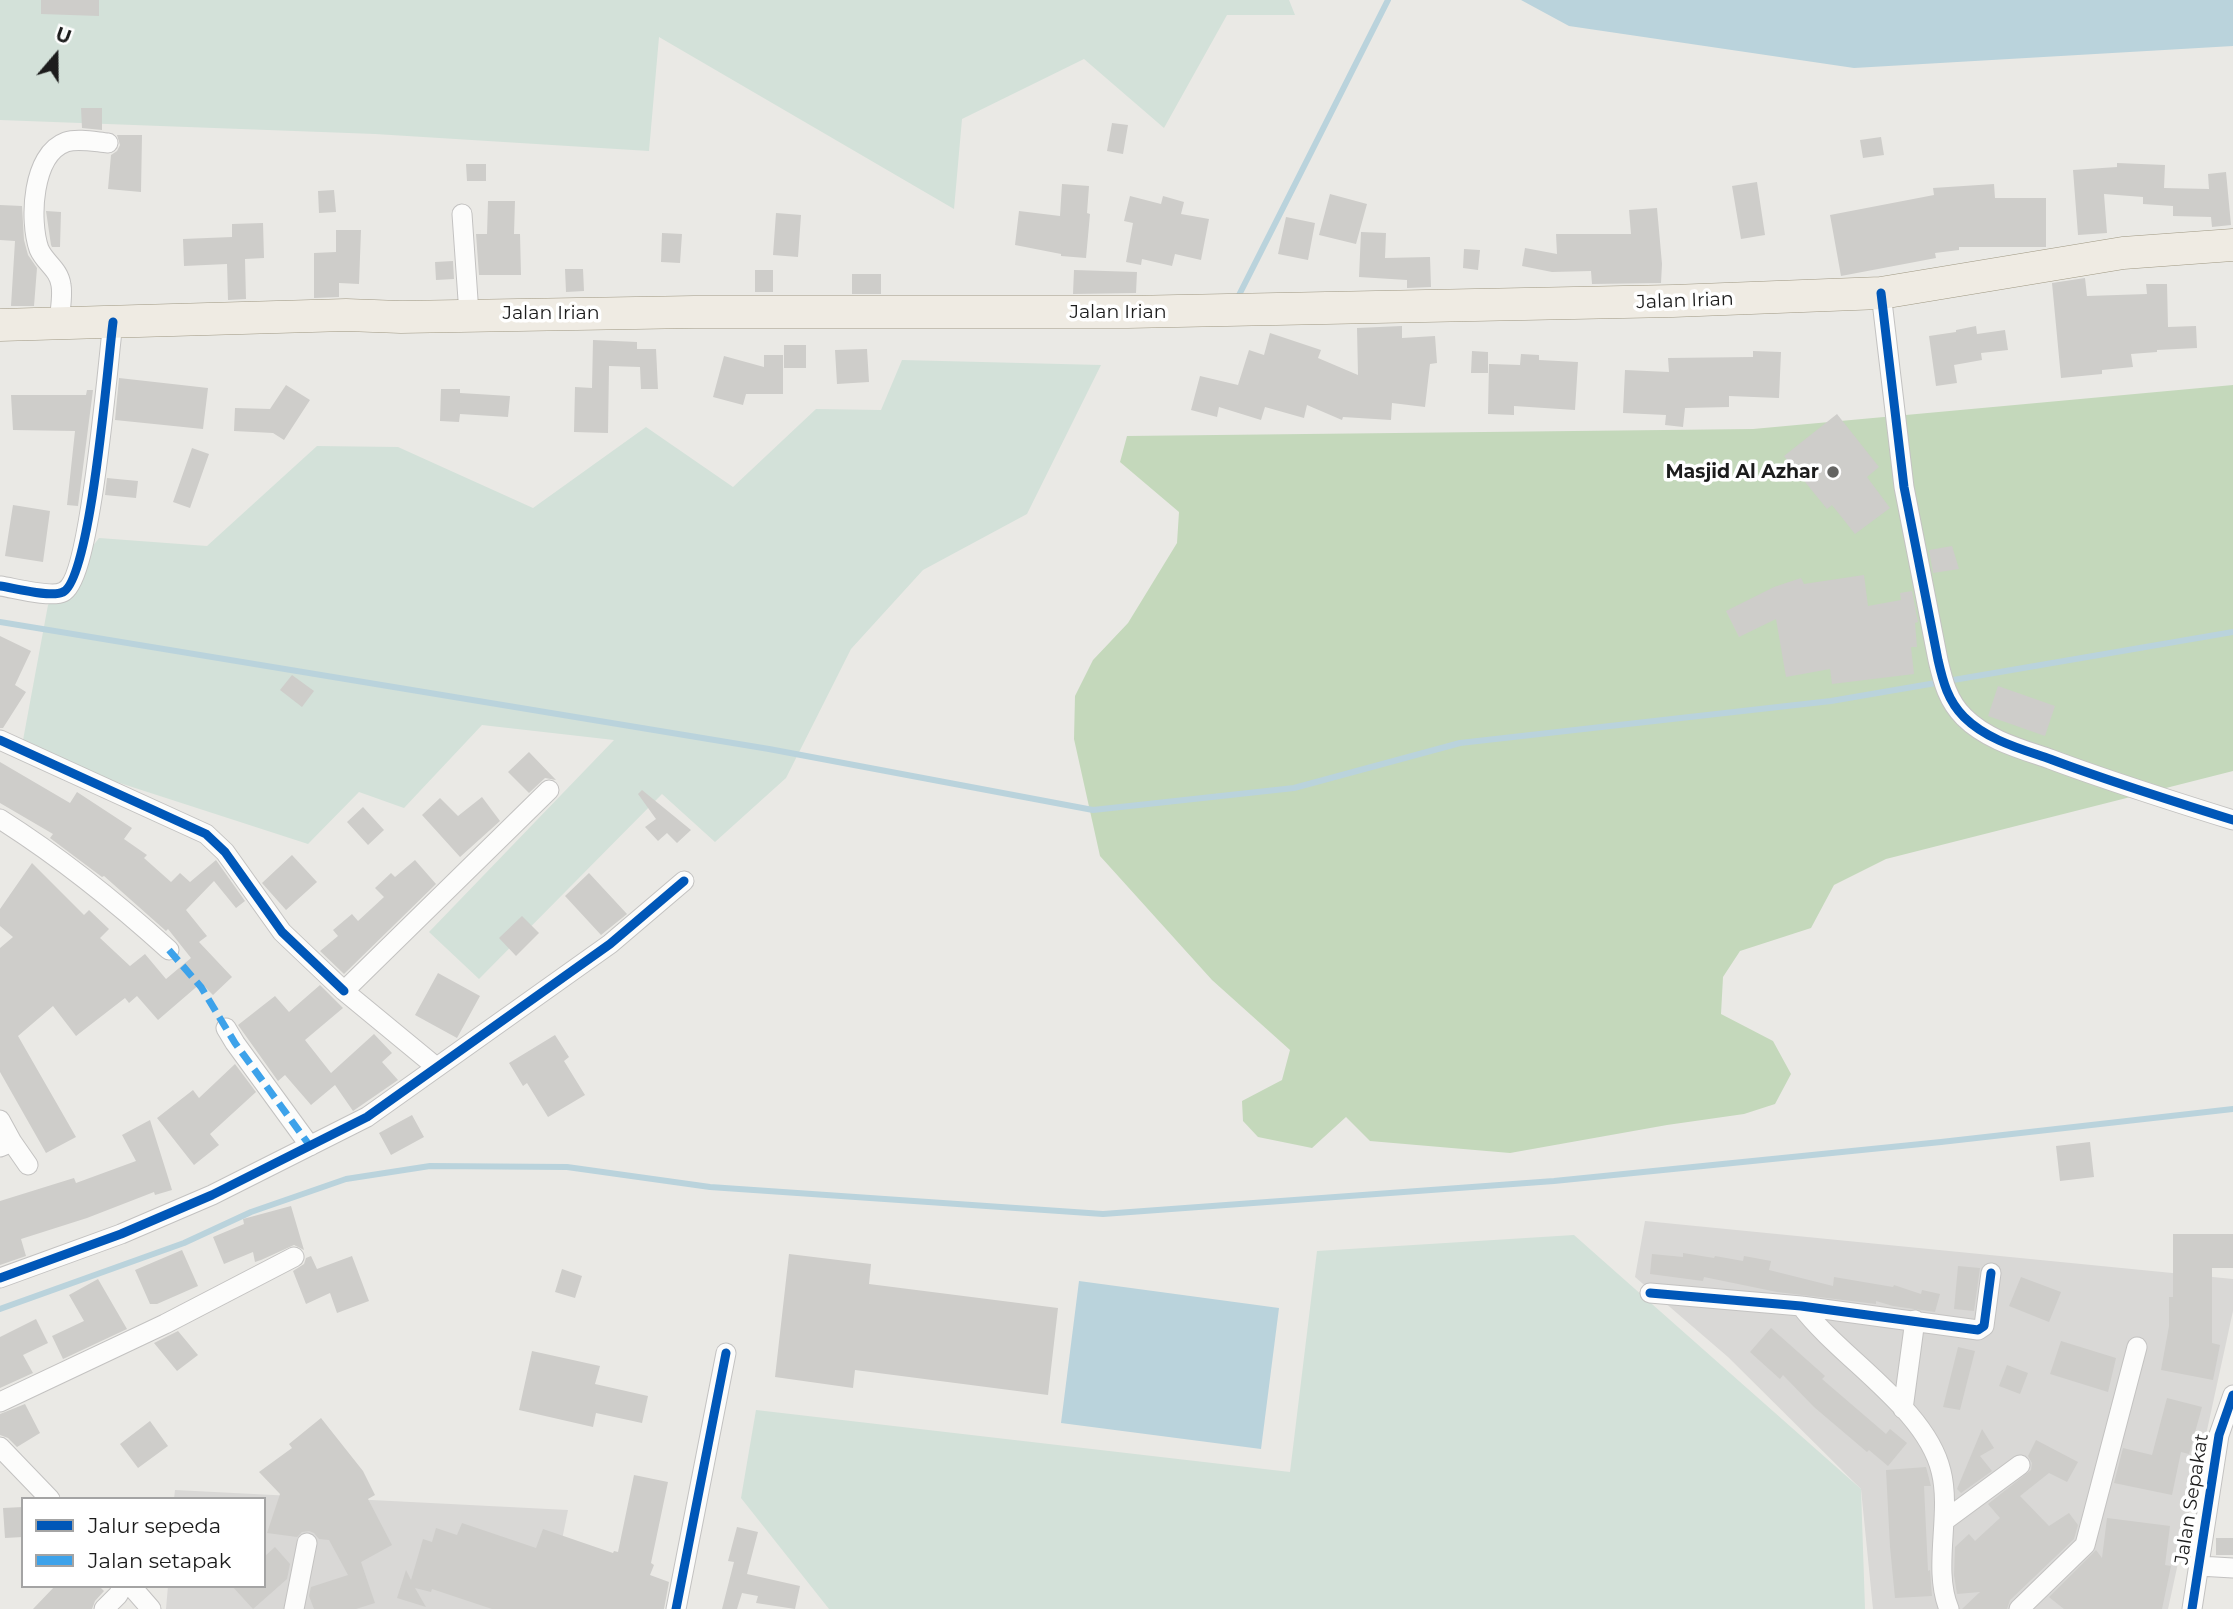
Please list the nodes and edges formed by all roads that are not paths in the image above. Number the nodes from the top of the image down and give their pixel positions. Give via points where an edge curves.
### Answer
1 (108, 143) dead end
2 (462, 214) dead end
3 (2233, 245) edge
4 (1881, 293) junction
5 (469, 314) junction
6 (59, 322) junction
7 (113, 322) junction
8 (0, 325) edge
9 (0, 586) edge
10 (0, 740) edge
11 (549, 790) dead end
12 (0, 819) edge
13 (2233, 820) edge
14 (684, 881) dead end
15 (169, 950) dead end
16 (344, 991) junction
17 (226, 1028) dead end
18 (435, 1066) junction
19 (0, 1120) edge
20 (6, 1145) edge
21 (310, 1146) junction
22 (28, 1165) dead end
23 (294, 1257) dead end
24 (1991, 1273) dead end
25 (0, 1278) edge
26 (1650, 1293) dead end
27 (1801, 1306) junction
28 (1915, 1320) junction
29 (2137, 1347) dead end
30 (726, 1353) dead end
31 (2233, 1395) edge
32 (0, 1402) edge
33 (1903, 1409) junction
34 (2226, 1435) edge
35 (0, 1447) edge
36 (2020, 1465) dead end
37 (48, 1497) edge
38 (1944, 1521) junction
39 (307, 1544) dead end
40 (2199, 1566) junction
41 (2233, 1568) edge
42 (122, 1588) edge
43 (133, 1588) edge
44 (104, 1609) edge
45 (151, 1609) edge
46 (294, 1609) edge
47 (676, 1609) edge
48 (1949, 1609) edge
49 (2020, 1609) edge
50 (2192, 1609) edge

1 - 6 street via 64,142 48,155 39,173 36,239 62,287
2 - 5 street
3 - 4 main road, Jalan Irian via 2123,253
4 - 5 main road, Jalan Irian via 1410,308
4 - 13 street via 1904,487 1945,688 1964,718 1999,740 2108,781
5 - 7 main road, Jalan Irian
6 - 7 main road, Jalan Irian
6 - 8 main road, Jalan Irian
7 - 9 street via 88,532 75,578 70,588 55,594
10 - 16 street via 206,834 225,852 282,932
11 - 16 street
12 - 15 street via 122,909
14 - 18 street via 610,944
16 - 18 street
17 - 21 street
18 - 21 street via 367,1117
19 - 20 street
20 - 22 street
21 - 25 street via 121,1234
23 - 32 street
24 - 28 street via 1980,1329
26 - 27 street
27 - 28 street
27 - 33 street
28 - 33 street
29 - 49 street via 2085,1545
30 - 47 street
31 - 34 street, Jalan Sepakat
33 - 38 street via 1937,1455
34 - 40 street, Jalan Sepakat
35 - 37 street
36 - 38 street
38 - 48 street via 1943,1577
39 - 46 street
40 - 41 street
40 - 50 street, Jalan Sepakat
42 - 44 street
43 - 45 street

